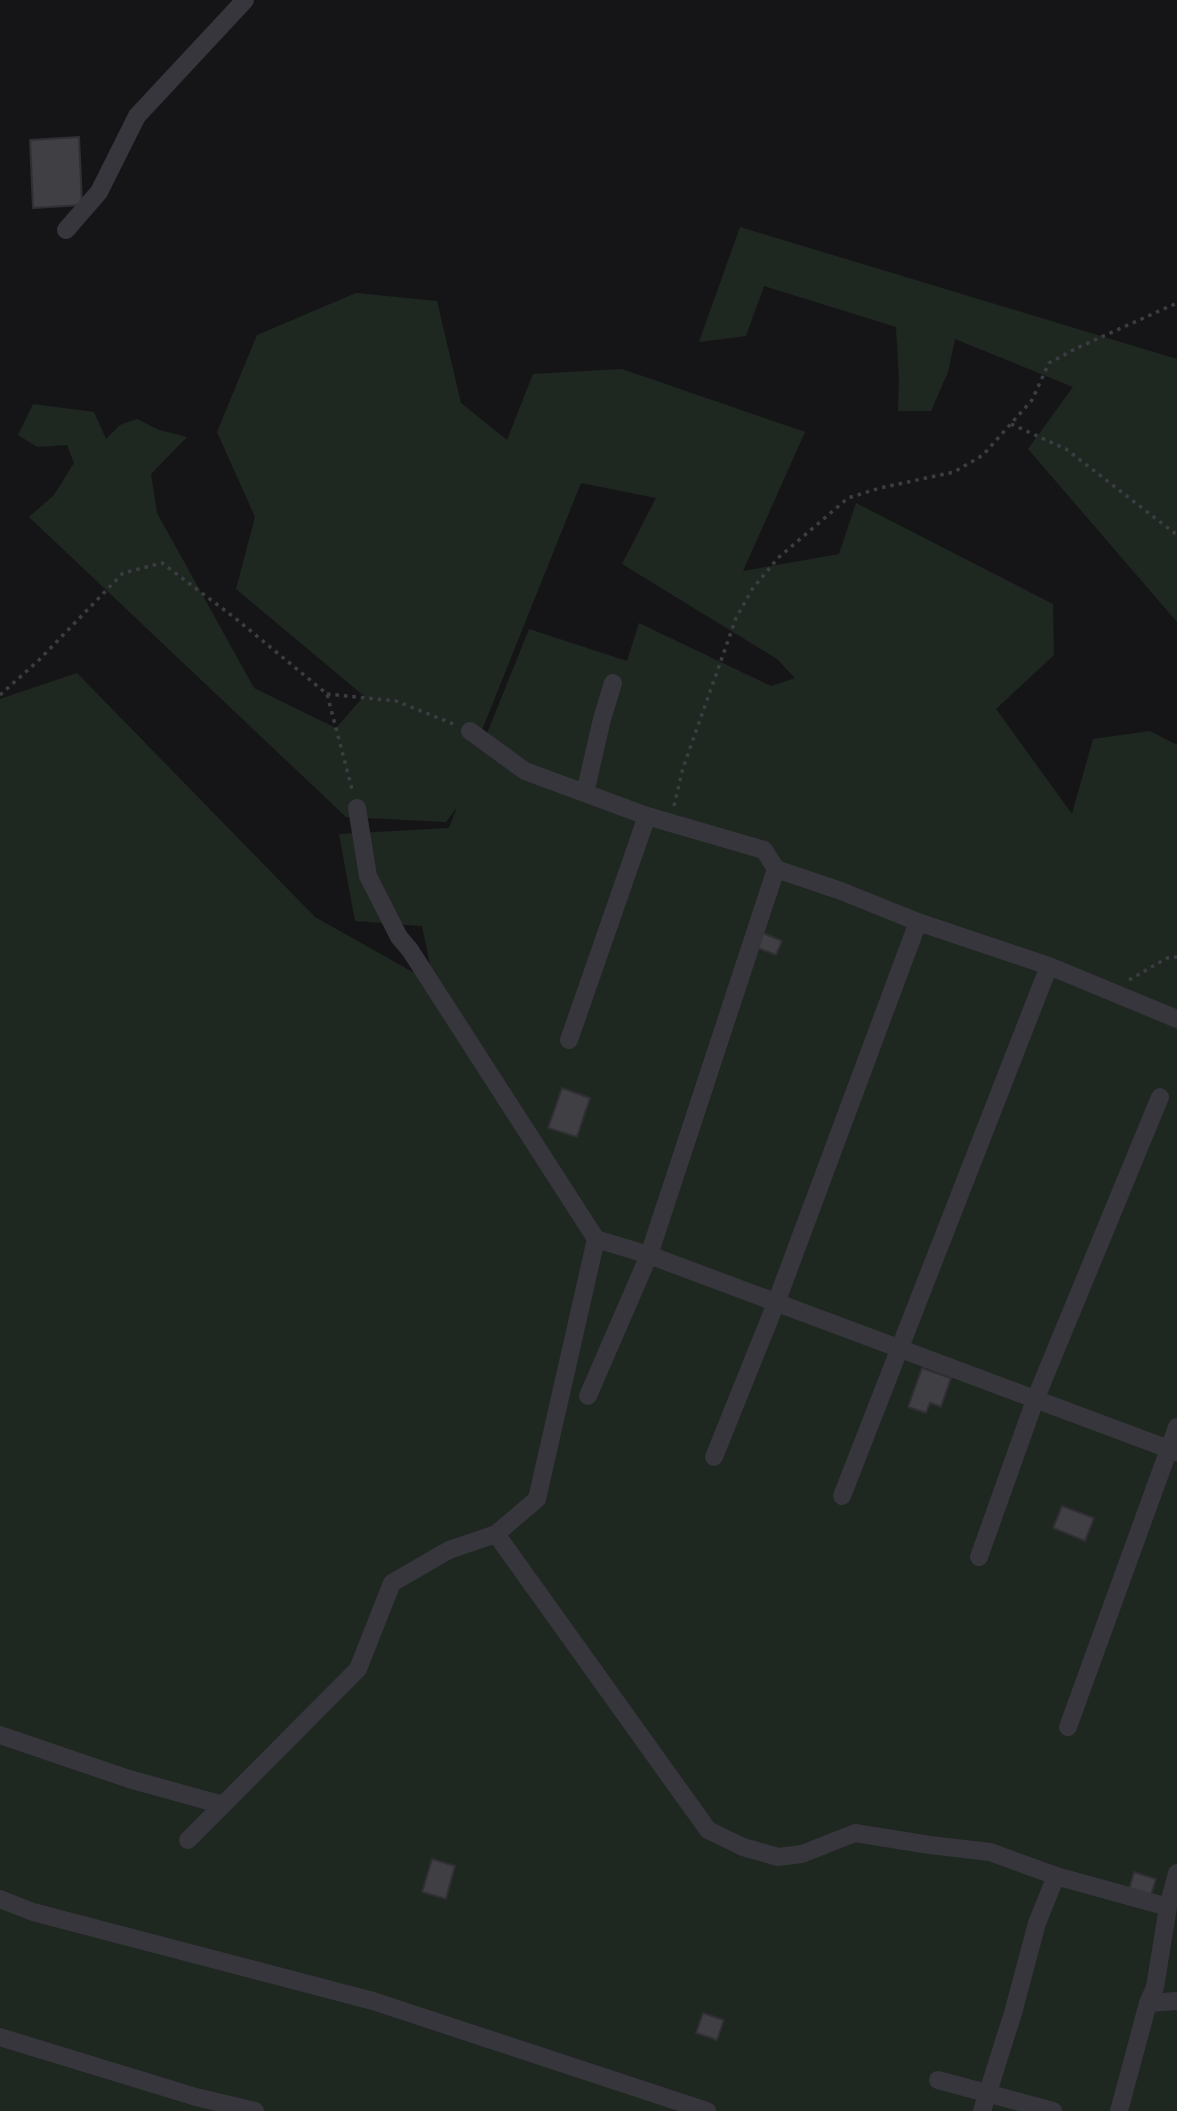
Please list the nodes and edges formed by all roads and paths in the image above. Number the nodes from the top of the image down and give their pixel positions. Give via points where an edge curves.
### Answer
1 (245, 0) edge
2 (66, 230) dead end
3 (1177, 303) edge
4 (1010, 424) junction
5 (1177, 535) edge
6 (613, 683) dead end
7 (327, 694) junction
8 (0, 695) edge
9 (470, 731) joint
10 (584, 793) junction
11 (357, 808) joint
12 (647, 816) junction
13 (670, 822) junction
14 (776, 869) junction
15 (918, 922) junction
16 (1177, 957) edge
17 (1049, 966) junction
18 (1099, 987) junction
19 (1177, 1019) edge
20 (569, 1040) dead end
21 (1160, 1097) dead end
22 (596, 1239) junction
23 (649, 1255) junction
24 (776, 1303) junction
25 (900, 1350) junction
26 (588, 1396) dead end
27 (1035, 1399) junction
28 (1177, 1427) edge
29 (1173, 1451) edge
30 (715, 1457) dead end
31 (842, 1496) dead end
32 (496, 1534) junction
33 (979, 1557) dead end
34 (1068, 1727) dead end
35 (0, 1735) edge
36 (223, 1805) junction
37 (188, 1840) dead end
38 (1177, 1873) edge
39 (1056, 1876) junction
40 (0, 1899) edge
41 (1168, 1907) junction
42 (1177, 2001) edge
43 (1147, 2003) junction
44 (0, 2037) edge
45 (938, 2080) dead end
46 (987, 2093) junction
47 (256, 2111) edge
48 (707, 2111) edge
49 (982, 2111) edge
50 (1053, 2111) edge
51 (1119, 2111) edge

1 - 2 street via 137,117 99,192
3 - 4 path via 1049,363 1032,400
4 - 5 path via 1066,449
4 - 13 path via 983,455 954,472 848,499 778,558 736,618 683,768
6 - 10 street
7 - 8 path via 162,563 123,573
7 - 9 path via 396,701
7 - 11 path
9 - 10 street via 525,771
10 - 12 street
11 - 22 street via 368,876 399,937
12 - 13 street
12 - 20 street
13 - 14 street via 764,850
14 - 15 street
14 - 23 street
15 - 17 street
15 - 24 street
16 - 18 path via 1167,958 1133,979
17 - 18 street
17 - 25 street
18 - 19 street
21 - 27 street
22 - 23 street
22 - 32 street via 537,1499
23 - 24 street
23 - 26 street
24 - 25 street
24 - 30 street
25 - 27 street
25 - 31 street
27 - 29 street
27 - 33 street
28 - 29 street
29 - 34 street
32 - 36 street via 449,1550 392,1583 358,1669
32 - 39 street via 708,1830 778,1857 802,1854 855,1833 990,1852
35 - 36 street
36 - 37 street
38 - 41 street
39 - 41 street
39 - 46 street via 1037,1923
40 - 48 street via 33,1912 373,2001
41 - 43 street via 1155,1987
42 - 43 street
43 - 51 street
44 - 47 street
45 - 46 street
46 - 49 street
46 - 50 street

